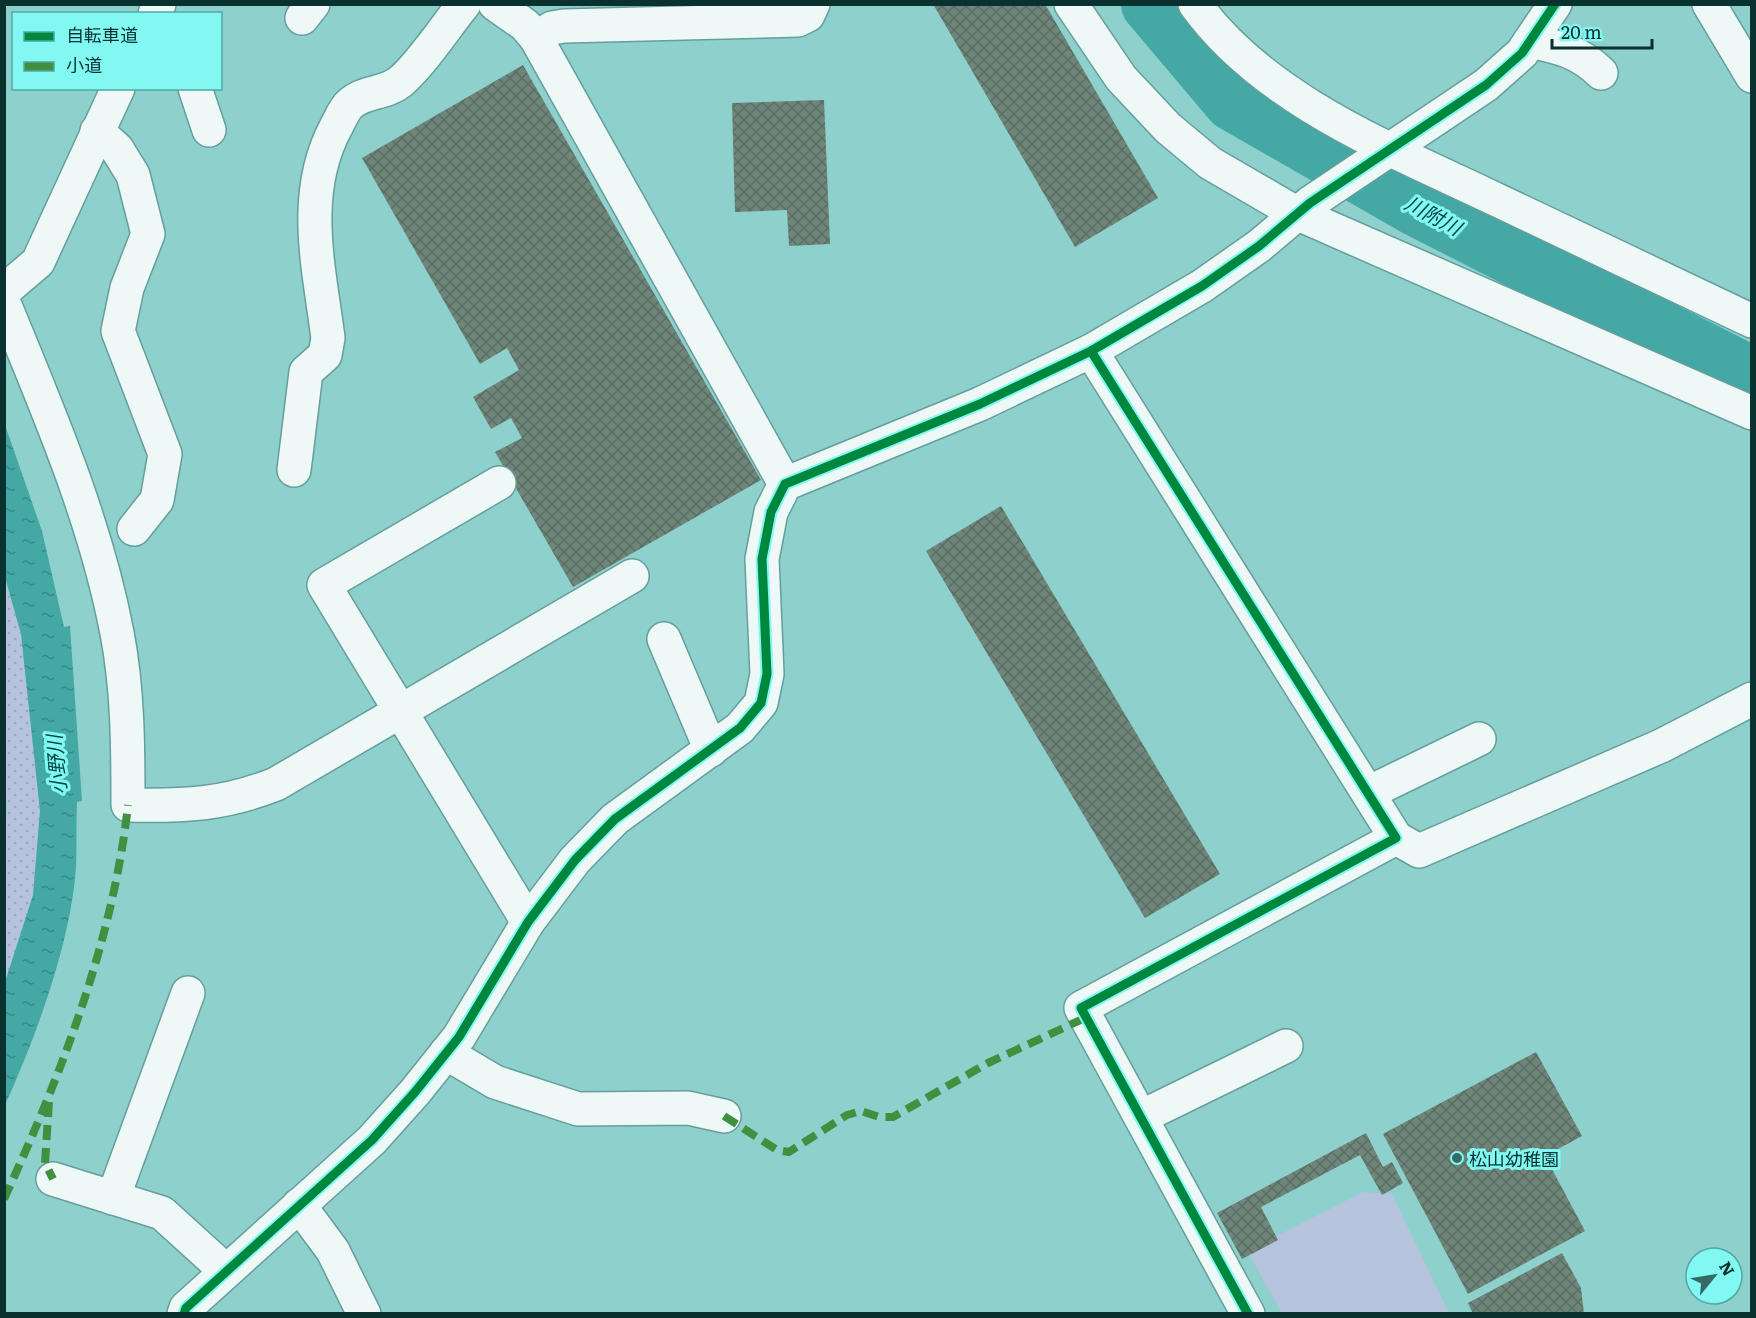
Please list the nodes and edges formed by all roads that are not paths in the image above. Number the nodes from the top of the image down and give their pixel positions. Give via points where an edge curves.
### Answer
1 (464, 4) edge
2 (495, 4) edge
3 (813, 4) edge
4 (1071, 4) edge
5 (1195, 4) edge
6 (1555, 4) edge
7 (1709, 4) edge
8 (536, 38) junction
9 (1530, 41) junction
10 (1601, 73) dead end
11 (1752, 76) edge
12 (117, 90) edge
13 (196, 90) edge
14 (209, 130) dead end
15 (97, 131) junction
16 (1382, 154) junction
17 (1303, 208) junction
18 (4, 291) edge
19 (4, 303) edge
20 (1752, 321) edge
21 (1091, 351) junction
22 (1752, 413) edge
23 (294, 470) dead end
24 (499, 483) dead end
25 (785, 484) junction
26 (134, 529) dead end
27 (632, 576) dead end
28 (664, 639) dead end
29 (1752, 699) edge
30 (401, 712) junction
31 (1479, 738) dead end
32 (711, 750) junction
33 (1368, 793) junction
34 (1396, 838) junction
35 (528, 922) junction
36 (188, 993) dead end
37 (1286, 1046) dead end
38 (446, 1053) junction
39 (724, 1116) dead end
40 (1141, 1117) junction
41 (53, 1179) dead end
42 (113, 1197) junction
43 (299, 1204) junction
44 (226, 1271) junction
45 (176, 1312) edge
46 (364, 1314) edge
47 (1248, 1314) edge

1 - 23 street via 400,82 385,92 349,104 331,137 315,193 313,218 328,338 325,355 306,372
2 - 8 street
3 - 8 street via 808,15 798,20 564,26
4 - 17 street via 1121,78 1168,128 1210,163
5 - 16 street via 1251,65
6 - 9 street
7 - 11 street
8 - 25 street
9 - 10 street via 1586,58
9 - 16 street via 1486,85
12 - 15 street
13 - 14 street
15 - 18 street via 38,262
15 - 26 street via 117,149 133,175 148,234 127,288 118,331 165,454 157,500
16 - 17 street
16 - 20 street
17 - 21 street via 1259,246 1202,286
17 - 22 street
19 - 30 street via 73,474 99,556 117,634 128,718 128,805 179,806 240,798 276,784
21 - 25 street via 932,425
21 - 33 street
24 - 30 street via 324,585
25 - 32 street via 771,512 762,559 767,674 761,703 740,728
27 - 30 street
28 - 32 street
29 - 34 street via 1661,746 1419,851
30 - 35 street
31 - 33 street
32 - 35 street via 615,819 575,860
33 - 34 street
34 - 40 street via 1081,1008
35 - 38 street
36 - 42 street
37 - 40 street
38 - 39 street via 495,1082 578,1109 688,1108
38 - 43 street via 372,1140
40 - 47 street
41 - 42 street
42 - 44 street via 162,1213
43 - 44 street
43 - 46 street via 333,1251
44 - 45 street

